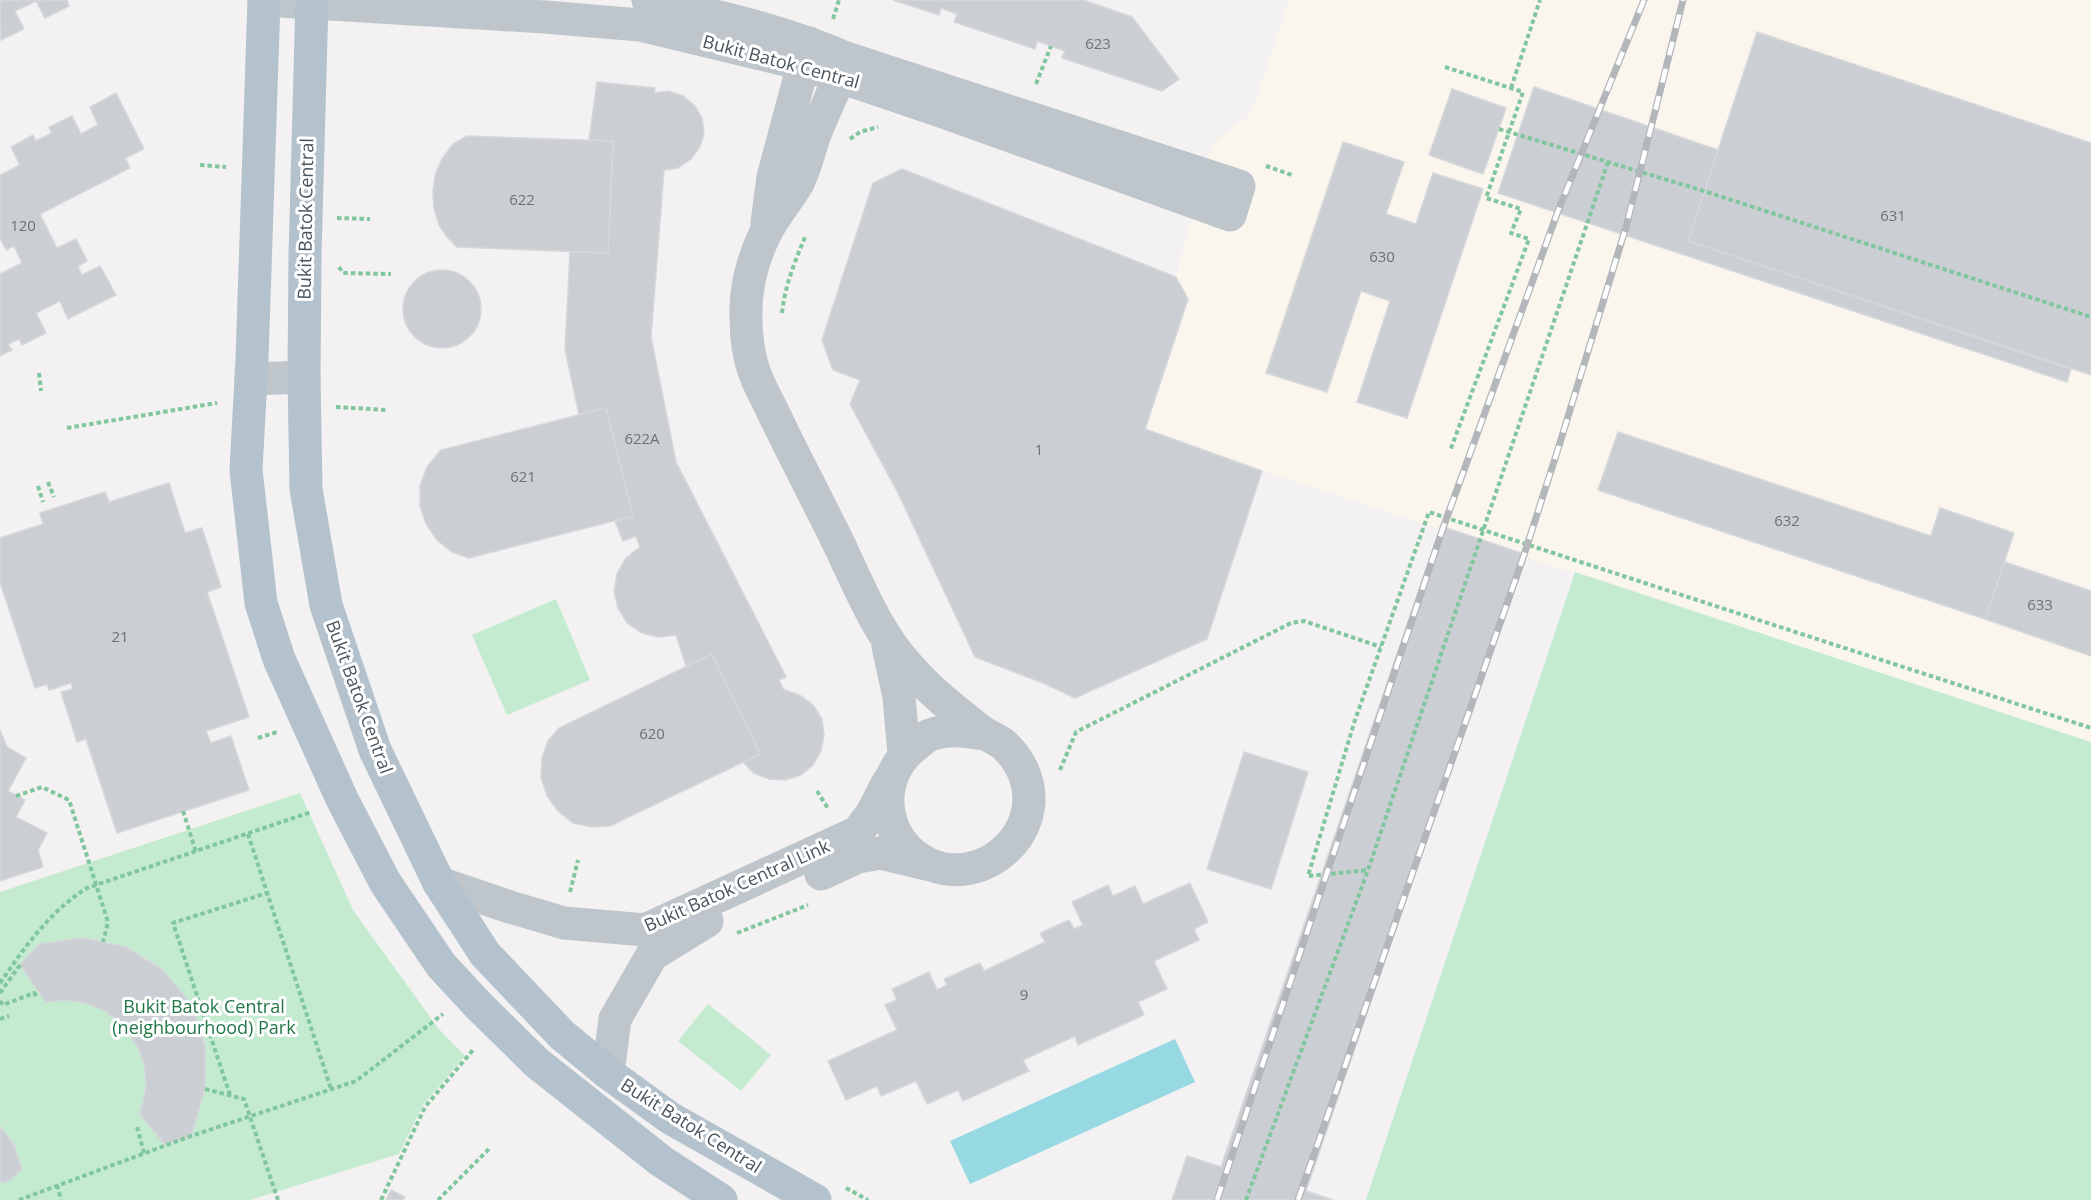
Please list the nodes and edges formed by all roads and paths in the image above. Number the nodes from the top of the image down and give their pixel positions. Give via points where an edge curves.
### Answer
1 (264, 0) edge
2 (648, 0) edge
3 (839, 0) edge
4 (1540, 0) edge
5 (312, 2) edge
6 (814, 44) junction
7 (1051, 46) dead end
8 (843, 67) junction
9 (1445, 67) dead end
10 (1511, 88) junction
11 (1034, 92) dead end
12 (880, 126) dead end
13 (1499, 129) dead end
14 (1510, 132) junction
15 (843, 144) dead end
16 (1608, 162) junction
17 (200, 165) dead end
18 (230, 167) dead end
19 (1234, 201) dead end
20 (334, 218) dead end
21 (370, 219) dead end
22 (808, 230) dead end
23 (765, 234) junction
24 (343, 273) dead end
25 (391, 274) dead end
26 (2091, 316) edge
27 (780, 321) dead end
28 (39, 374) dead end
29 (304, 377) junction
30 (251, 379) junction
31 (41, 391) dead end
32 (220, 403) dead end
33 (333, 406) dead end
34 (387, 410) dead end
35 (67, 428) dead end
36 (1450, 451) dead end
37 (48, 482) dead end
38 (38, 486) dead end
39 (54, 497) dead end
40 (43, 502) dead end
41 (1484, 530) junction
42 (887, 642) junction
43 (1381, 647) junction
44 (2091, 728) edge
45 (1076, 732) dead end
46 (984, 734) junction
47 (268, 736) dead end
48 (258, 738) dead end
49 (899, 761) junction
50 (817, 791) dead end
51 (16, 796) dead end
52 (342, 799) junction
53 (824, 805) dead end
54 (183, 811) dead end
55 (248, 834) junction
56 (196, 852) junction
57 (578, 860) dead end
58 (932, 865) junction
59 (1368, 870) junction
60 (439, 883) junction
61 (96, 885) junction
62 (267, 893) junction
63 (568, 900) dead end
64 (103, 942) dead end
65 (12, 965) junction
66 (0, 983) edge
67 (0, 993) edge
68 (37, 997) dead end
69 (0, 1001) edge
70 (443, 1014) dead end
71 (9, 1016) dead end
72 (0, 1019) edge
73 (473, 1050) dead end
74 (608, 1073) junction
75 (205, 1089) dead end
76 (331, 1089) junction
77 (230, 1095) junction
78 (137, 1127) dead end
79 (489, 1149) dead end
80 (144, 1153) junction
81 (57, 1185) junction
82 (19, 1200) edge
83 (62, 1200) edge
84 (278, 1200) edge
85 (381, 1200) edge
86 (438, 1200) edge
87 (721, 1200) edge
88 (815, 1200) edge
89 (1246, 1200) edge

1 - 5 street, Bukit Batok Central
1 - 30 main road, Bukit Batok Central
2 - 6 street, Bukit Batok Central
3 - 6 path
4 - 10 path
5 - 6 street, Bukit Batok Central via 545,17
5 - 29 main road, Bukit Batok Central
6 - 8 street, Bukit Batok Central
6 - 23 street, Bukit Batok Central Link via 773,177
7 - 11 path
8 - 19 street, Bukit Batok Central
8 - 23 street, Bukit Batok Central Link via 799,180
9 - 10 path
10 - 14 path via 1523,92
12 - 15 path via 860,132
13 - 14 path
14 - 16 path
14 - 36 path via 1486,198 1521,208 1511,233 1529,238
16 - 26 path
16 - 41 path
17 - 18 path
20 - 21 path
22 - 27 path via 791,272
23 - 42 street, Bukit Batok Central Link via 748,287 748,343 753,370
24 - 25 path
28 - 31 path
29 - 30 street
29 - 60 main road, Bukit Batok Central via 306,489 326,605 375,750
30 - 52 main road, Bukit Batok Central via 246,470 261,603 279,659
32 - 35 path
33 - 34 path
37 - 39 path
38 - 40 path
41 - 43 path via 1429,512
41 - 44 path
41 - 59 path
42 - 46 street, Bukit Batok Central Link via 929,689
42 - 49 street, Bukit Batok Central Link via 899,697
43 - 45 path via 1297,621
43 - 59 path via 1308,876
46 - 49 street, Bukit Batok Central Link via 955,729 927,736
46 - 58 street, Bukit Batok Central Link via 1003,744 1018,760 1029,802 1023,828 1007,850 985,865 958,870
47 - 48 path
49 - 58 street, Bukit Batok Central Link via 888,791 889,814 897,836 912,853
49 - 60 street, Bukit Batok Central Link via 858,832 645,930 564,923
50 - 53 path
51 - 61 path via 42,787 69,800
52 - 55 path
52 - 87 main road, Bukit Batok Central via 385,882 441,965 478,1006 537,1063 603,1116 661,1161
54 - 56 path
55 - 56 path
55 - 62 path
56 - 61 path
57 - 63 path
58 - 74 street, Bukit Batok Central Link via 880,853 858,857 705,922 652,955 615,1019
59 - 89 path
60 - 74 main road, Bukit Batok Central via 485,954 562,1035
61 - 64 path via 108,922
61 - 65 path via 73,897 50,918
62 - 76 path
62 - 77 path via 173,922
65 - 66 path
65 - 67 path via 18,967
68 - 69 path via 34,993 3,1005
70 - 76 path via 356,1081
71 - 72 path
73 - 85 path via 425,1107
74 - 88 main road, Bukit Batok Central via 670,1118
75 - 77 path
76 - 80 path
77 - 84 path via 244,1099
78 - 80 path
79 - 86 path
80 - 81 path
81 - 82 path
81 - 83 path

